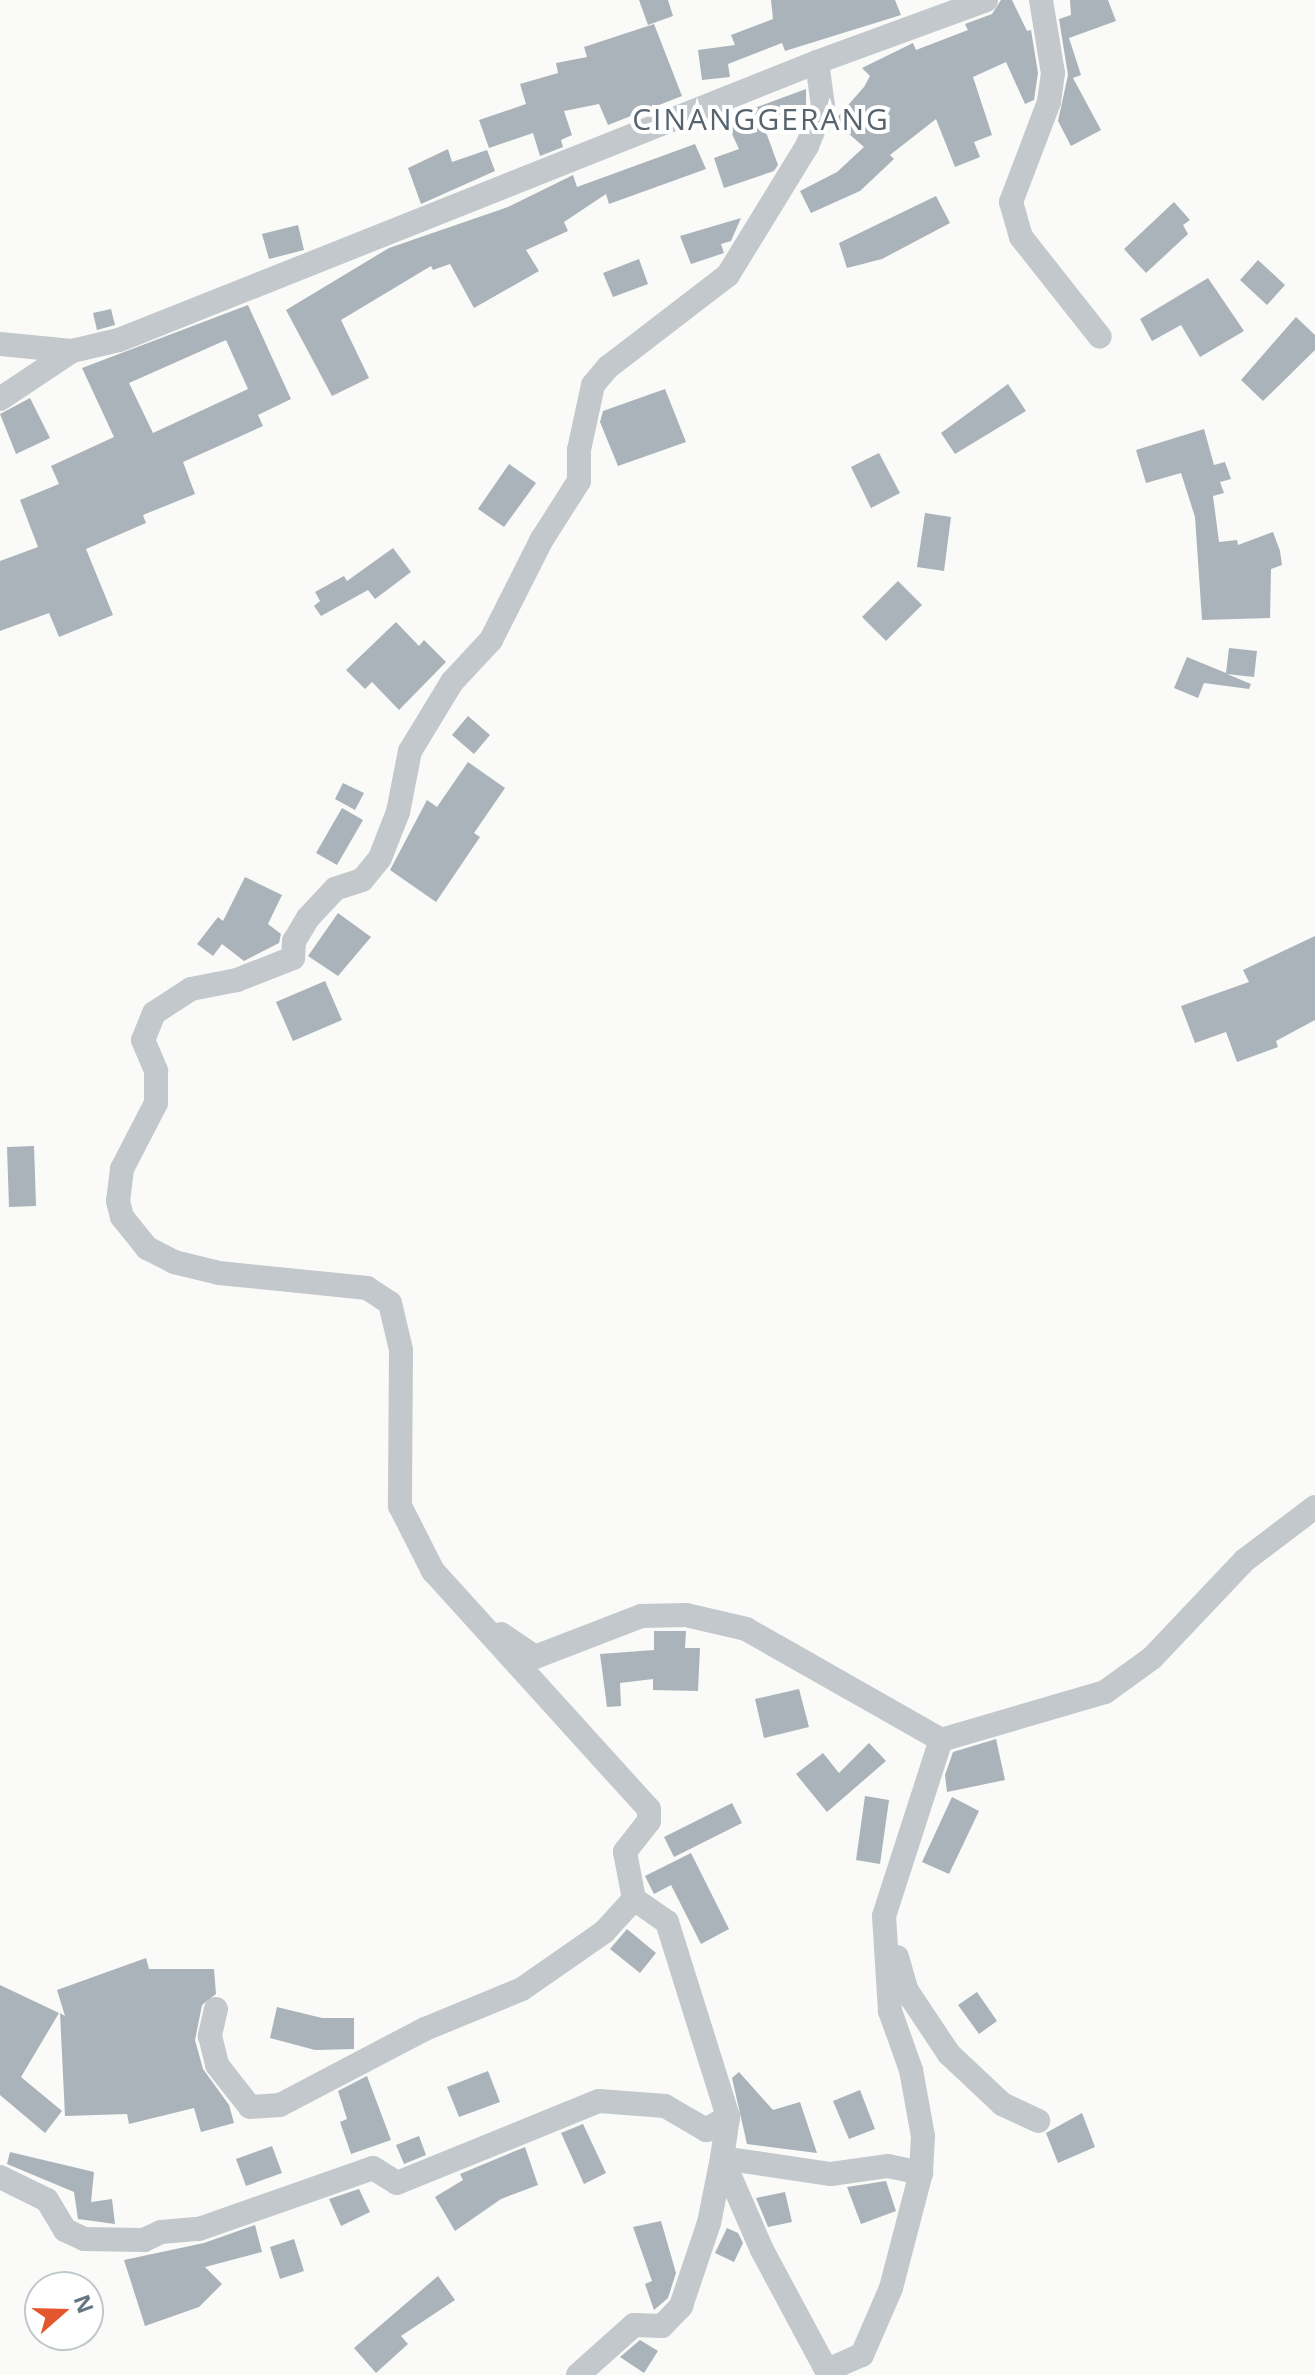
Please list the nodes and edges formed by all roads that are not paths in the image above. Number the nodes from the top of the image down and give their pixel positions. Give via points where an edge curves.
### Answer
1 (986, 0) edge
2 (1041, 0) edge
3 (817, 62) junction
4 (1100, 337) dead end
5 (0, 344) edge
6 (72, 351) junction
7 (0, 399) edge
8 (1315, 1507) edge
9 (474, 1617) junction
10 (941, 1740) junction
11 (634, 1899) junction
12 (884, 1916) junction
13 (216, 2009) dead end
14 (728, 2117) junction
15 (1038, 2121) dead end
16 (722, 2158) junction
17 (921, 2173) junction
18 (0, 2177) edge
19 (830, 2372) edge
20 (578, 2375) edge

1 - 3 street
2 - 4 street via 1053,73 1049,102 1011,202 1021,237
3 - 6 street via 119,340
3 - 9 street via 823,106 807,146 728,275 608,367 593,385 579,450 579,481 542,539 491,640 452,682 410,751 398,812 380,858 362,880 335,889 308,918 294,941 293,958 237,980 191,989 154,1013 143,1040 158,1087 122,1169 122,1217 147,1248 174,1262 219,1273 367,1288 390,1303 401,1350 400,1506 433,1571
5 - 6 street
6 - 7 street
8 - 10 street via 1245,1560 1152,1658 1105,1692
9 - 10 street via 535,1657 641,1616 686,1615 746,1629
9 - 11 street via 649,1809 649,1821 625,1852
10 - 12 street
11 - 13 street via 604,1932 522,1989 425,2029 280,2105 250,2107 217,2065 210,2036
11 - 14 street via 667,1922
12 - 15 street via 907,1991 949,2054 1002,2104
12 - 17 street via 890,2011 911,2070 923,2136
14 - 16 street
14 - 18 street via 706,2130 665,2106 599,2101 397,2183 373,2168 199,2229 161,2232 144,2240 84,2239 65,2230 47,2200
16 - 17 street via 831,2174 888,2166
16 - 19 street via 762,2250
16 - 20 street via 709,2223 681,2306 662,2326 634,2325
17 - 19 street via 891,2288 862,2355

